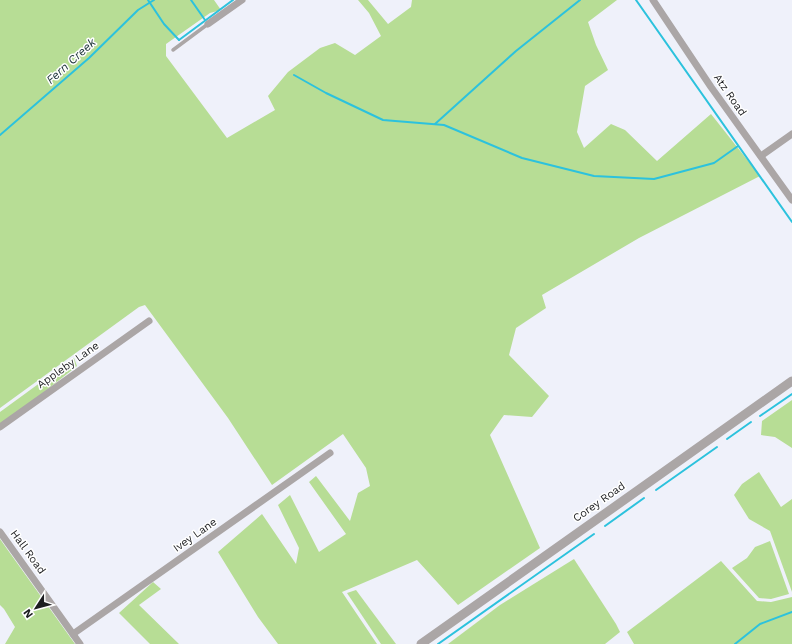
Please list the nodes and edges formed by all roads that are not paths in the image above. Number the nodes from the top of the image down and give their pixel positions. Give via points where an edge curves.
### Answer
1 (242, 0) edge
2 (653, 0) edge
3 (208, 24) joint
4 (173, 50) dead end
5 (792, 134) edge
6 (761, 156) junction
7 (792, 200) edge
8 (149, 321) dead end
9 (792, 381) edge
10 (0, 427) edge
11 (330, 453) dead end
12 (0, 532) edge
13 (73, 634) junction
14 (80, 644) edge
15 (421, 644) edge

1 - 3 street
2 - 6 street, Atz Road
3 - 4 lane
5 - 6 street
6 - 7 street, Atz Road
8 - 10 street, Appleby Lane
9 - 15 street, Corey Road
11 - 13 street, Ivey Lane
12 - 13 street, Hall Road
13 - 14 street, Hall Road

